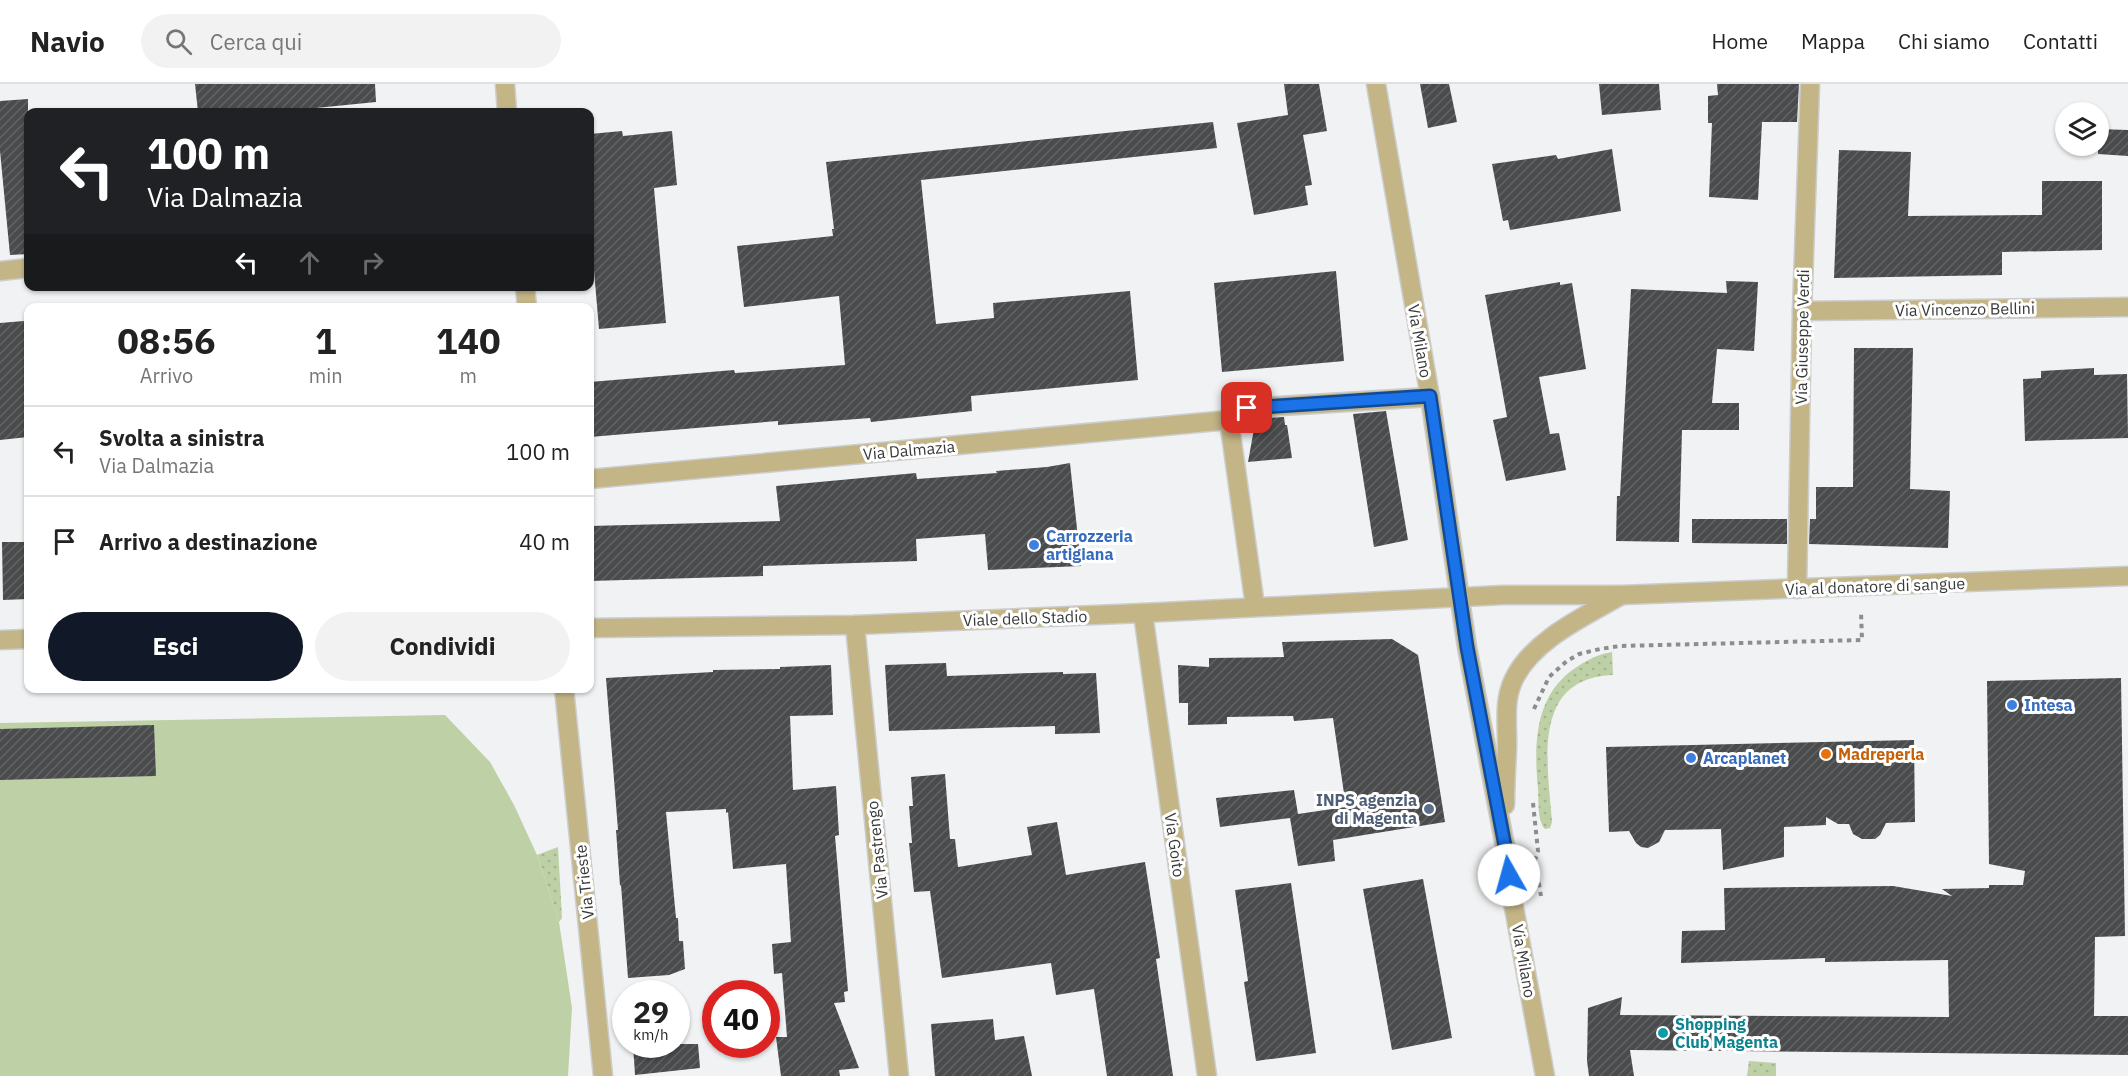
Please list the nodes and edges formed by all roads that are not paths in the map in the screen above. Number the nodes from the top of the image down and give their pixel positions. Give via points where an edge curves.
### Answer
1 (505, 84) edge
2 (1376, 84) edge
3 (1810, 84) edge
4 (507, 108) edge
5 (24, 268) edge
6 (0, 271) edge
7 (2128, 307) edge
8 (1802, 311) junction
9 (1430, 396) junction
10 (1229, 420) junction
11 (594, 479) edge
12 (2128, 576) edge
13 (1797, 589) junction
14 (1621, 595) junction
15 (1460, 597) junction
16 (1255, 606) junction
17 (1143, 613) junction
18 (855, 625) junction
19 (594, 628) edge
20 (24, 639) edge
21 (0, 640) edge
22 (1530, 655) joint
23 (565, 693) edge
24 (1505, 846) junction
25 (603, 1076) edge
26 (899, 1076) edge
27 (1207, 1076) edge
28 (1545, 1076) edge

1 - 4 street
2 - 9 street, Via Milano
3 - 8 street, Via Giuseppe Verdi
5 - 6 street
7 - 8 street, Via Vincenzo Bellini
8 - 13 street, Via Giuseppe Verdi
9 - 10 street, Via Dalmazia via 1247,408
9 - 15 street, Via Milano
10 - 11 street, Via Dalmazia
10 - 16 street
12 - 13 street, Via al donatore di sangue
13 - 14 street, Via al donatore di sangue
14 - 15 street, Via al donatore di sangue
14 - 22 street, Via al donatore di sangue via 1582,617
15 - 16 street, Viale dello Stadio
15 - 24 street, Via Milano
16 - 17 street, Viale dello Stadio
17 - 18 street, Viale dello Stadio
17 - 27 street, Via Goito
18 - 19 street, Viale dello Stadio
18 - 26 street, Via Pastrengo
20 - 21 street
22 - 24 street, Via Milano via 1513,682 1508,699
23 - 25 street, Via Trieste
24 - 28 street, Via Milano

